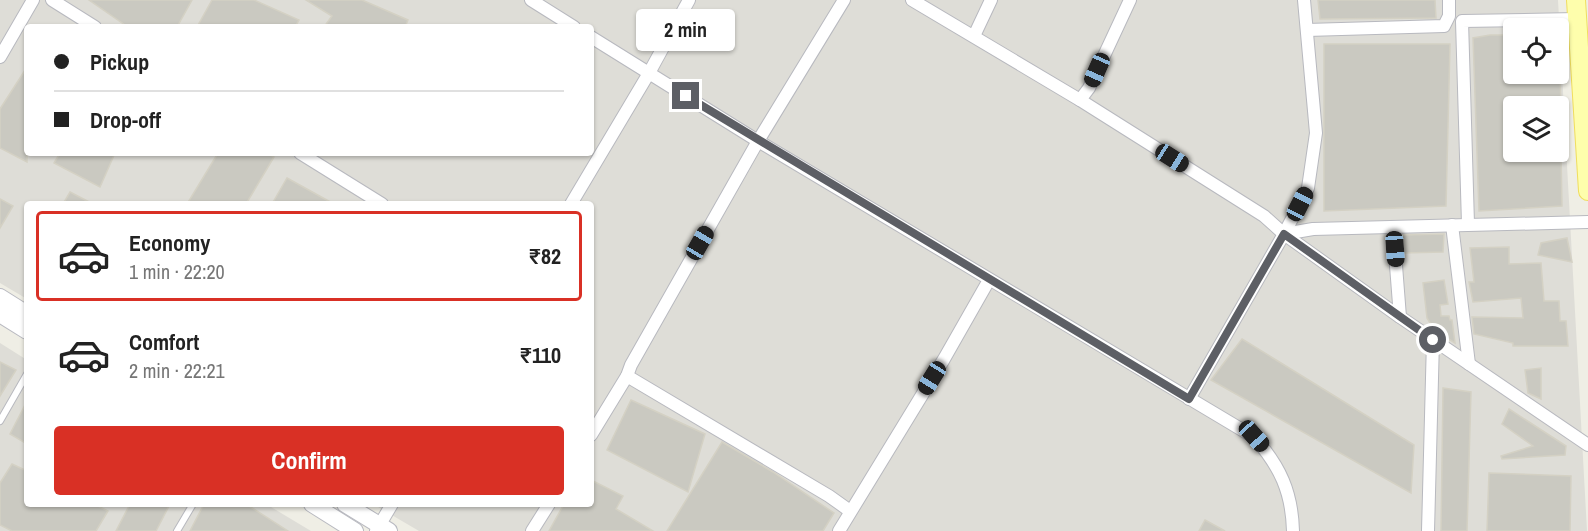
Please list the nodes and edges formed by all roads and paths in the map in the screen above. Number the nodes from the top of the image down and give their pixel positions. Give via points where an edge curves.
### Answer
1 (33, 0) edge
2 (52, 0) edge
3 (531, 0) edge
4 (689, 0) edge
5 (844, 0) edge
6 (912, 0) edge
7 (991, 0) edge
8 (1130, 0) edge
9 (1304, 0) edge
10 (1449, 0) edge
11 (1576, 0) edge
12 (1576, 19) junction
13 (90, 24) edge
14 (569, 24) edge
15 (1307, 30) junction
16 (974, 36) junction
17 (594, 39) edge
18 (0, 57) edge
19 (649, 73) junction
20 (1080, 100) junction
21 (1585, 115) edge
22 (758, 141) junction
23 (305, 156) edge
24 (1588, 191) edge
25 (377, 201) edge
26 (573, 201) edge
27 (1588, 222) edge
28 (1468, 224) junction
29 (1452, 225) junction
30 (1393, 227) junction
31 (1284, 234) junction
32 (989, 280) junction
33 (0, 297) edge
34 (24, 312) edge
35 (0, 314) edge
36 (1400, 317) junction
37 (24, 329) edge
38 (1433, 340) junction
39 (1469, 364) junction
40 (627, 376) junction
41 (24, 379) edge
42 (1189, 399) junction
43 (0, 421) edge
44 (594, 430) edge
45 (1588, 446) edge
46 (191, 507) edge
47 (317, 507) edge
48 (349, 507) edge
49 (391, 507) edge
50 (547, 507) edge
51 (850, 512) junction
52 (381, 529) edge
53 (177, 531) edge
54 (355, 531) edge
55 (532, 531) edge
56 (839, 531) edge
57 (1293, 531) edge
58 (1428, 531) edge

1 - 18 street
2 - 13 street
3 - 14 street
4 - 19 street
5 - 22 street
6 - 16 street
7 - 16 street
8 - 20 street
9 - 15 street
10 - 15 street via 1449,16 1444,26
11 - 12 main road
12 - 21 main road
12 - 28 street via 1462,21
15 - 31 street via 1316,134 1308,188
16 - 20 street
17 - 19 street
19 - 22 street
19 - 26 street
20 - 31 street via 1264,216
21 - 24 main road
22 - 32 street
22 - 40 street
23 - 25 street
27 - 28 street
28 - 29 street
29 - 30 street
29 - 39 street
30 - 31 street via 1313,229
30 - 36 street
31 - 36 street
31 - 42 street
32 - 42 street
32 - 51 street
33 - 34 street
35 - 37 street
36 - 38 street
38 - 39 street
38 - 58 street
39 - 45 street
40 - 44 street
40 - 51 street
41 - 43 lane
42 - 57 street via 1254,436 1271,455 1287,488
46 - 53 lane
47 - 54 street
48 - 52 street
49 - 52 street
50 - 55 street
51 - 56 street

